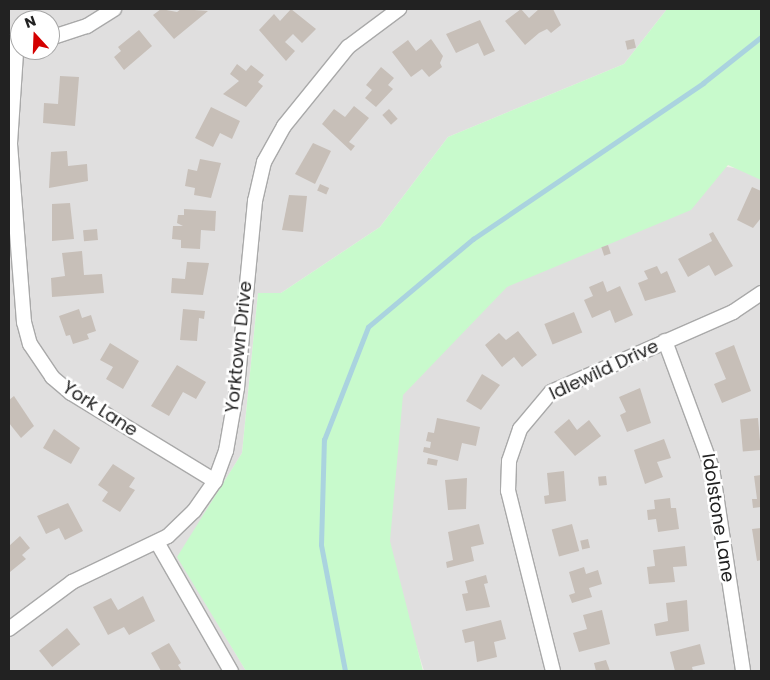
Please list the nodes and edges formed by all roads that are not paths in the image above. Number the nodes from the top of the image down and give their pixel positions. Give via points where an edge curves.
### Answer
1 (114, 9) edge
2 (399, 9) edge
3 (60, 35) edge
4 (14, 60) edge
5 (761, 293) edge
6 (665, 341) junction
7 (215, 481) junction
8 (157, 542) junction
9 (9, 629) edge
10 (231, 671) edge
11 (553, 671) edge
12 (744, 671) edge

1 - 3 street via 87,26
2 - 7 street, Yorktown Drive via 348,47 284,126 264,162 255,201 238,388 226,451
4 - 7 street, York Lane via 10,144 23,313 30,344 46,370 71,393
5 - 6 street, Idlewild Drive via 733,312
6 - 11 street, Idlewild Drive via 551,392 528,416 513,446 508,491
6 - 12 street, Idolstone Lane via 712,468
7 - 8 street, Yorktown Drive via 185,521
8 - 9 street, Yorktown Drive via 72,582
8 - 10 street

